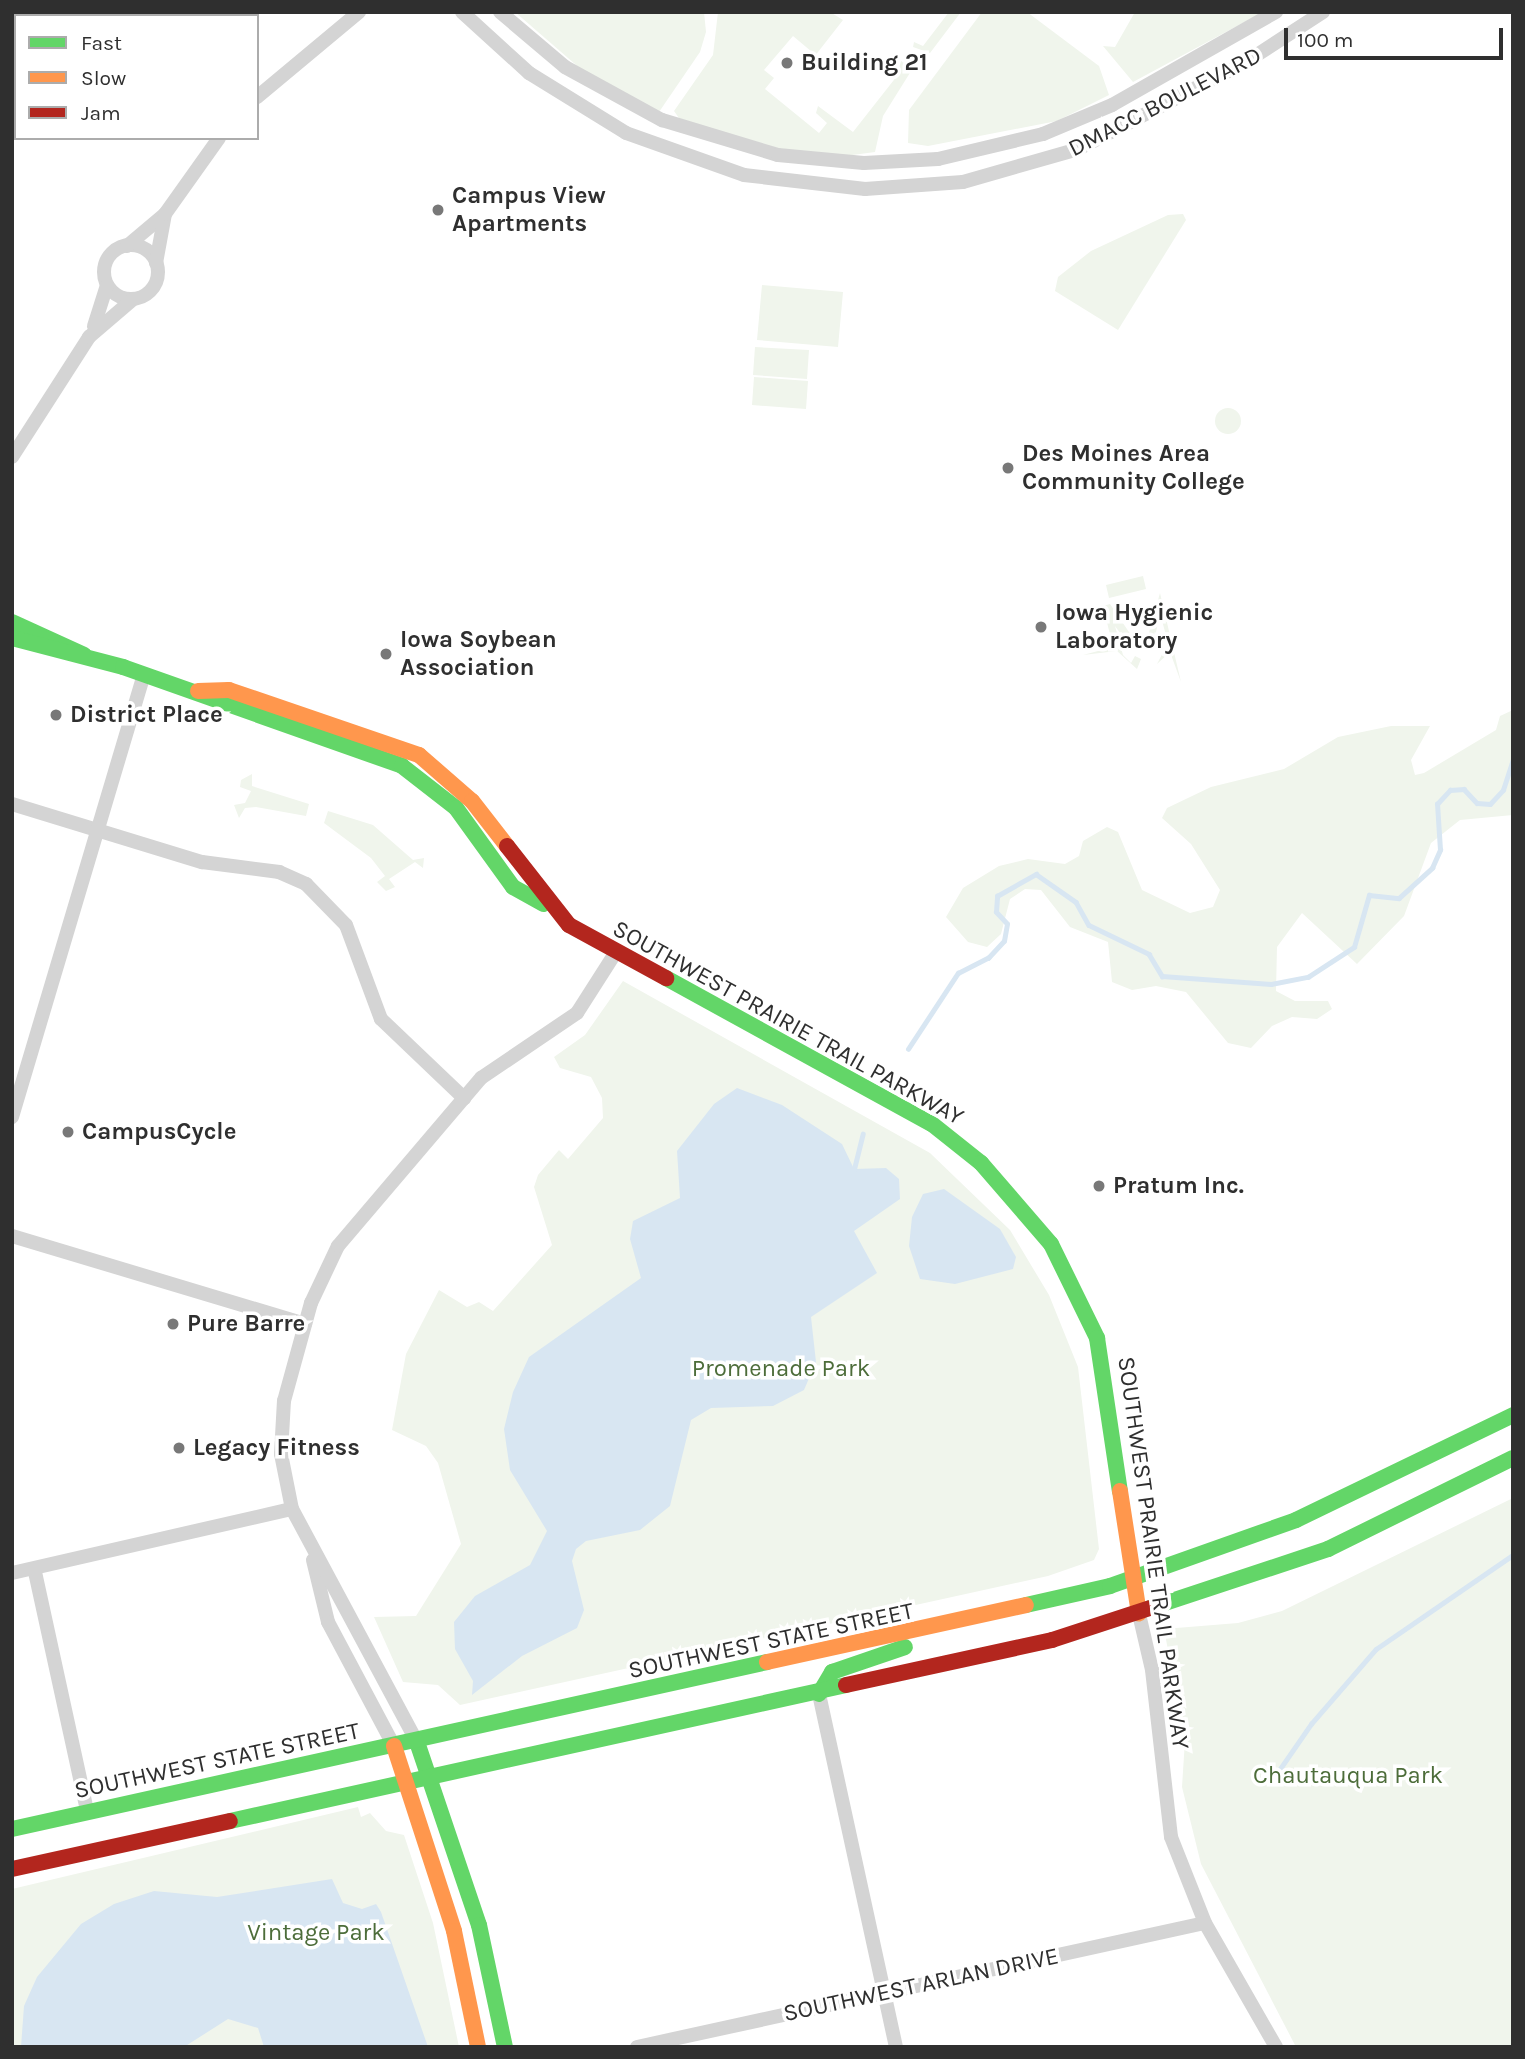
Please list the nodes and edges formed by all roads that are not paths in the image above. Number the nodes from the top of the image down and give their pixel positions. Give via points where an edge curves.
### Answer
1 (359, 12) edge
2 (462, 12) edge
3 (500, 12) edge
4 (1276, 12) edge
5 (1323, 12) edge
6 (259, 95) edge
7 (218, 140) edge
8 (165, 214) junction
9 (127, 246) junction
10 (156, 263) junction
11 (107, 285) junction
12 (132, 300) junction
13 (89, 337) junction
14 (12, 457) edge
15 (12, 622) edge
16 (12, 638) edge
17 (87, 657) junction
18 (144, 675) junction
19 (12, 804) edge
20 (99, 830) junction
21 (616, 952) junction
22 (464, 1098) junction
23 (12, 1117) edge
24 (12, 1236) edge
25 (305, 1324) junction
26 (1513, 1415) edge
27 (1513, 1458) edge
28 (292, 1509) junction
29 (312, 1552) junction
30 (35, 1572) junction
31 (12, 1573) edge
32 (1132, 1580) junction
33 (1139, 1614) junction
34 (982, 1619) junction
35 (791, 1660) junction
36 (819, 1694) junction
37 (417, 1742) junction
38 (394, 1746) junction
39 (430, 1777) junction
40 (405, 1782) junction
41 (88, 1811) junction
42 (12, 1829) edge
43 (12, 1869) edge
44 (1205, 1923) junction
45 (883, 1994) junction
46 (478, 2047) edge
47 (505, 2047) edge
48 (637, 2047) edge
49 (896, 2047) edge
50 (1276, 2047) edge

1 - 6 street
2 - 5 street, DMACC BOULEVARD via 529,73 626,133 744,175 864,189 963,182 1078,149 1246,62
3 - 4 street, DMACC BOULEVARD via 565,67 662,120 778,155 864,163 948,157 1043,134 1112,105
7 - 8 street
8 - 9 street
8 - 10 street
9 - 10 street via 144,249
9 - 11 street via 106,262
10 - 12 street via 155,284
11 - 12 street
11 - 13 street
12 - 13 street
13 - 14 street
15 - 17 main road, SOUTHWEST PRAIRIE TRAIL PARKWAY
16 - 17 main road, SOUTHWEST PRAIRIE TRAIL PARKWAY
17 - 18 main road, SOUTHWEST PRAIRIE TRAIL PARKWAY
18 - 20 street
18 - 21 main road, SOUTHWEST PRAIRIE TRAIL PARKWAY via 198,691 224,707 415,774 456,808 513,887
19 - 20 street
20 - 22 street via 202,862 279,872 324,896 346,925 381,1019
20 - 23 street
21 - 22 street via 577,1013 499,1062
21 - 32 main road, SOUTHWEST PRAIRIE TRAIL PARKWAY via 932,1124 1027,1212 1070,1277 1101,1350
22 - 25 street via 338,1247
24 - 25 street
25 - 28 street via 280,1430
26 - 32 main road, SOUTHWEST STATE STREET via 1296,1520
27 - 33 main road via 1328,1549
28 - 29 street
28 - 30 street
29 - 37 street
29 - 38 street via 328,1622
30 - 31 street
30 - 41 street
32 - 33 main road, SOUTHWEST PRAIRIE TRAIL PARKWAY
32 - 34 main road, SOUTHWEST STATE STREET
33 - 36 main road
33 - 44 street, SOUTHWEST PRAIRIE TRAIL PARKWAY via 1152,1670 1171,1837
34 - 35 main road, SOUTHWEST STATE STREET
34 - 36 main road via 832,1671
35 - 36 main road
35 - 37 main road, SOUTHWEST STATE STREET
36 - 39 main road
36 - 45 street
37 - 38 main road, SOUTHWEST STATE STREET
37 - 39 main road
38 - 40 main road
38 - 41 main road, SOUTHWEST STATE STREET
39 - 40 main road
39 - 47 main road via 479,1925
40 - 43 main road
40 - 46 main road via 454,1931
41 - 42 main road, SOUTHWEST STATE STREET
44 - 45 street, SOUTHWEST ARLAN DRIVE
44 - 50 street, SOUTHWEST PRAIRIE TRAIL PARKWAY
45 - 48 street, SOUTHWEST ARLAN DRIVE
45 - 49 street

